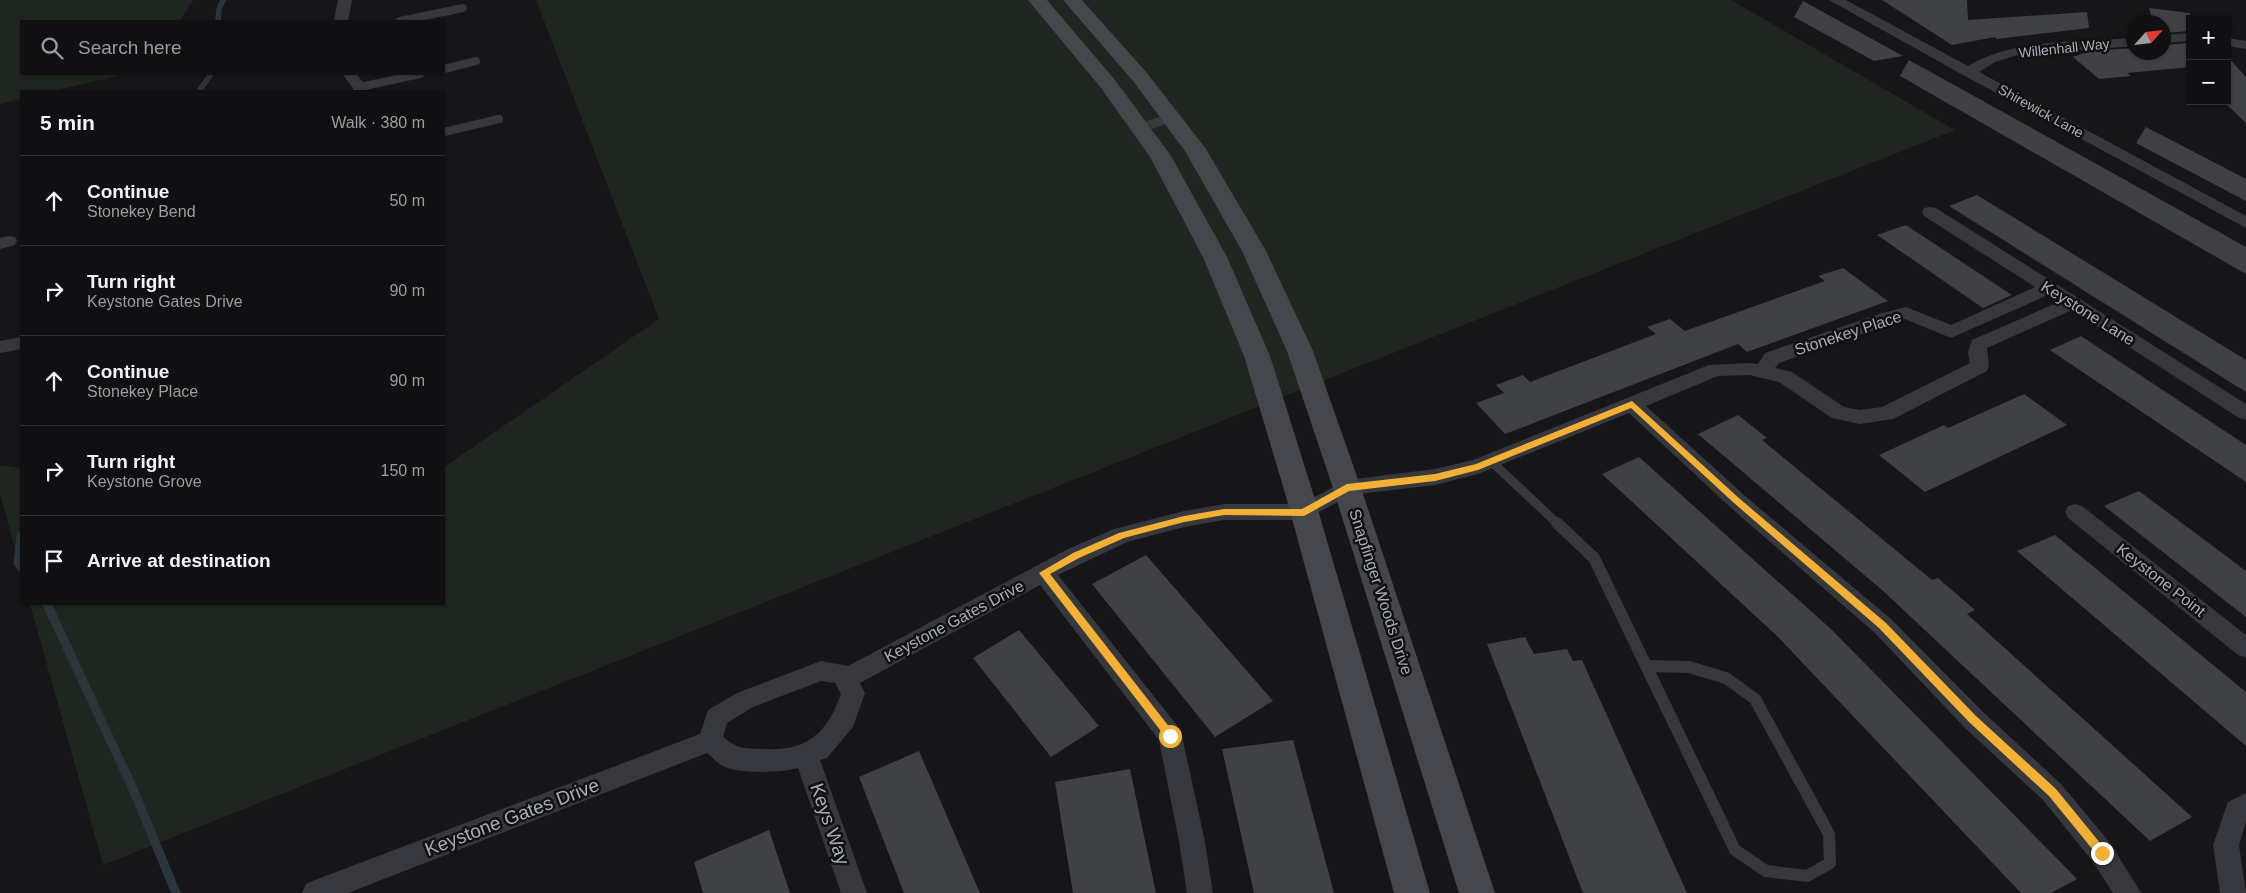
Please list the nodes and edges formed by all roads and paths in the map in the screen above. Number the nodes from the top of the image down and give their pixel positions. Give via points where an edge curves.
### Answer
1 (345, 0) edge
2 (1037, 0) edge
3 (1072, 0) edge
4 (1836, 0) edge
5 (463, 8) dead end
6 (341, 20) edge
7 (405, 20) edge
8 (2186, 38) edge
9 (2171, 39) edge
10 (2126, 43) edge
11 (2231, 43) edge
12 (2246, 45) edge
13 (476, 61) dead end
14 (445, 68) edge
15 (1968, 72) junction
16 (350, 75) edge
17 (416, 75) edge
18 (360, 89) edge
19 (1171, 118) junction
20 (499, 119) dead end
21 (1139, 128) junction
22 (445, 132) edge
23 (1930, 212) dead end
24 (2246, 223) edge
25 (2048, 288) junction
26 (2073, 303) junction
27 (20, 342) edge
28 (0, 347) edge
29 (1762, 372) junction
30 (1632, 404) junction
31 (2246, 413) edge
32 (1491, 461) junction
33 (1347, 488) junction
34 (1304, 512) junction
35 (2075, 512) dead end
36 (1044, 573) junction
37 (2246, 648) edge
38 (1647, 666) junction
39 (846, 679) junction
40 (710, 741) junction
41 (806, 754) junction
42 (2246, 805) edge
43 (315, 893) edge
44 (854, 893) edge
45 (1200, 893) edge
46 (1412, 893) edge
47 (1477, 893) edge
48 (2128, 893) edge
49 (2233, 893) edge

1 - 6 street
2 - 21 main road via 1108,84
3 - 19 main road, Snapfinger Woods Drive via 1140,77
4 - 15 street, Shirewick Lane
5 - 7 lane
8 - 9 street
10 - 15 street, Willenhall Way via 2017,51 1990,59
11 - 12 street
13 - 14 lane
15 - 24 street, Shirewick Lane
16 - 18 street
17 - 18 lane
19 - 21 street
19 - 33 main road, Snapfinger Woods Drive via 1195,150 1254,251 1300,351
20 - 22 lane
21 - 34 main road via 1160,156 1215,257 1257,356
23 - 25 street, Keystone Lane
25 - 26 street, Keystone Lane
25 - 29 street, Stonekey Place via 1951,332 1906,313 1884,318 1772,358
26 - 29 street, Stonekey Place via 1979,344 1980,366 1886,414 1860,417 1839,413 1785,377
26 - 31 street, Keystone Lane
27 - 28 street
29 - 30 street, Stonekey Place via 1716,370
30 - 32 street, Stonekey Place
30 - 48 street via 1737,501 1883,626 1973,719 2052,792 2102,853
32 - 33 street, Stonekey Place via 1435,478
32 - 38 lane via 1594,558
33 - 34 street, Keystone Gates Drive
33 - 47 main road, Snapfinger Woods Drive
34 - 36 street, Keystone Gates Drive via 1224,512 1184,519 1122,535
34 - 46 main road
35 - 37 street, Keystone Point
36 - 39 street, Keystone Gates Drive
36 - 45 street via 1170,736
38 - 38 lane via 1735,850 1766,871 1807,876 1830,863 1829,834 1755,699 1726,678 1690,667
39 - 40 street via 842,674 821,671 745,700 717,717
39 - 41 street via 853,693 844,719 818,750
40 - 41 street via 730,758 785,761
40 - 43 street, Keystone Gates Drive
41 - 44 street, Keys Way
42 - 49 street via 2237,810 2226,845

